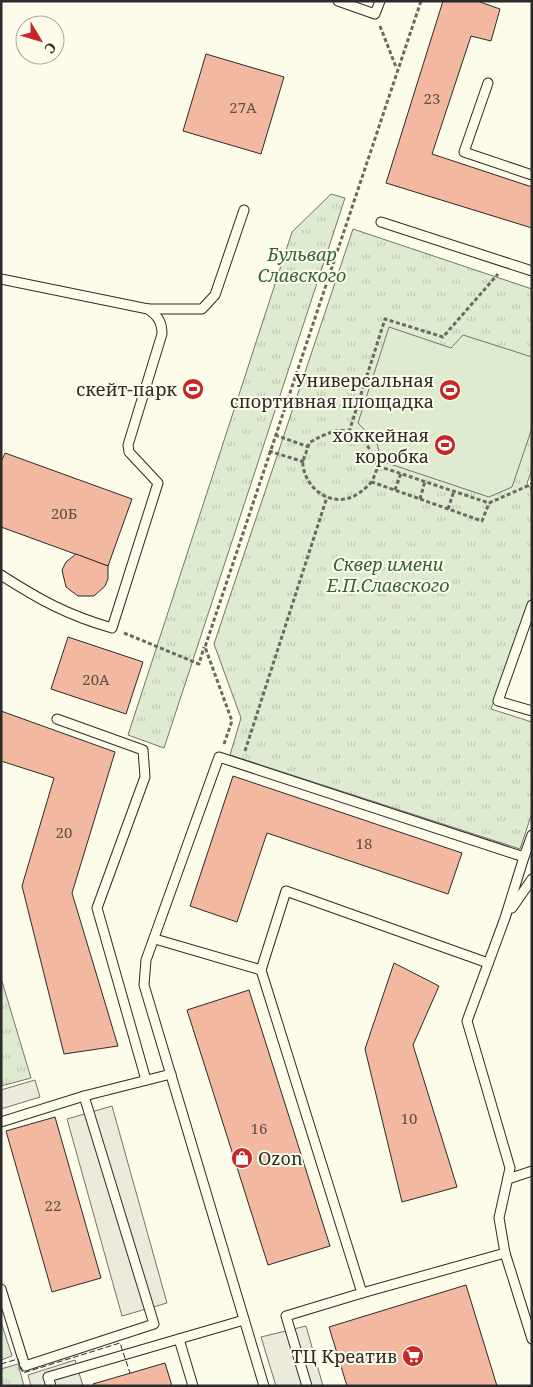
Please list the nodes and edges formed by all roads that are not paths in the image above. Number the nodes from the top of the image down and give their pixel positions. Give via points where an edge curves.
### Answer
1 (338, 1) edge
2 (380, 1) edge
3 (488, 83) dead end
4 (532, 175) edge
5 (244, 210) dead end
6 (381, 222) dead end
7 (532, 271) edge
8 (1, 278) edge
9 (148, 309) junction
10 (1, 575) edge
11 (532, 605) edge
12 (532, 711) edge
13 (57, 719) dead end
14 (532, 834) edge
15 (524, 857) junction
16 (532, 879) edge
17 (505, 918) junction
18 (155, 939) junction
19 (488, 963) junction
20 (261, 970) junction
21 (171, 1074) junction
22 (146, 1080) junction
23 (84, 1096) junction
24 (1, 1122) edge
25 (532, 1171) edge
26 (508, 1179) junction
27 (505, 1253) junction
28 (1, 1288) edge
29 (362, 1293) junction
30 (244, 1320) junction
31 (179, 1339) junction
32 (532, 1339) edge
33 (51, 1386) edge
34 (192, 1386) edge
35 (264, 1386) edge
36 (307, 1386) edge

1 - 2 lane via 376,14
3 - 4 lane via 464,152
5 - 9 lane via 216,295 209,303 202,309
6 - 7 lane
8 - 9 lane
9 - 10 lane via 159,320 162,334 128,445 129,452 158,483 112,628 46,604
11 - 12 lane via 498,701
13 - 22 lane via 143,750 145,777 97,908
14 - 15 lane
15 - 17 lane
15 - 18 lane via 219,758
16 - 17 lane
17 - 19 lane
18 - 20 lane
18 - 21 lane via 146,960 144,985
19 - 20 lane via 286,891
19 - 26 lane via 467,1021 510,1168
20 - 29 lane
21 - 22 lane
21 - 30 lane
22 - 23 lane
23 - 24 lane
23 - 28 lane via 154,1324 25,1366
25 - 26 lane
26 - 27 lane via 499,1218
27 - 29 lane
27 - 32 lane
29 - 36 lane via 286,1316
30 - 31 lane
30 - 35 lane
31 - 33 lane via 48,1377
31 - 34 lane

